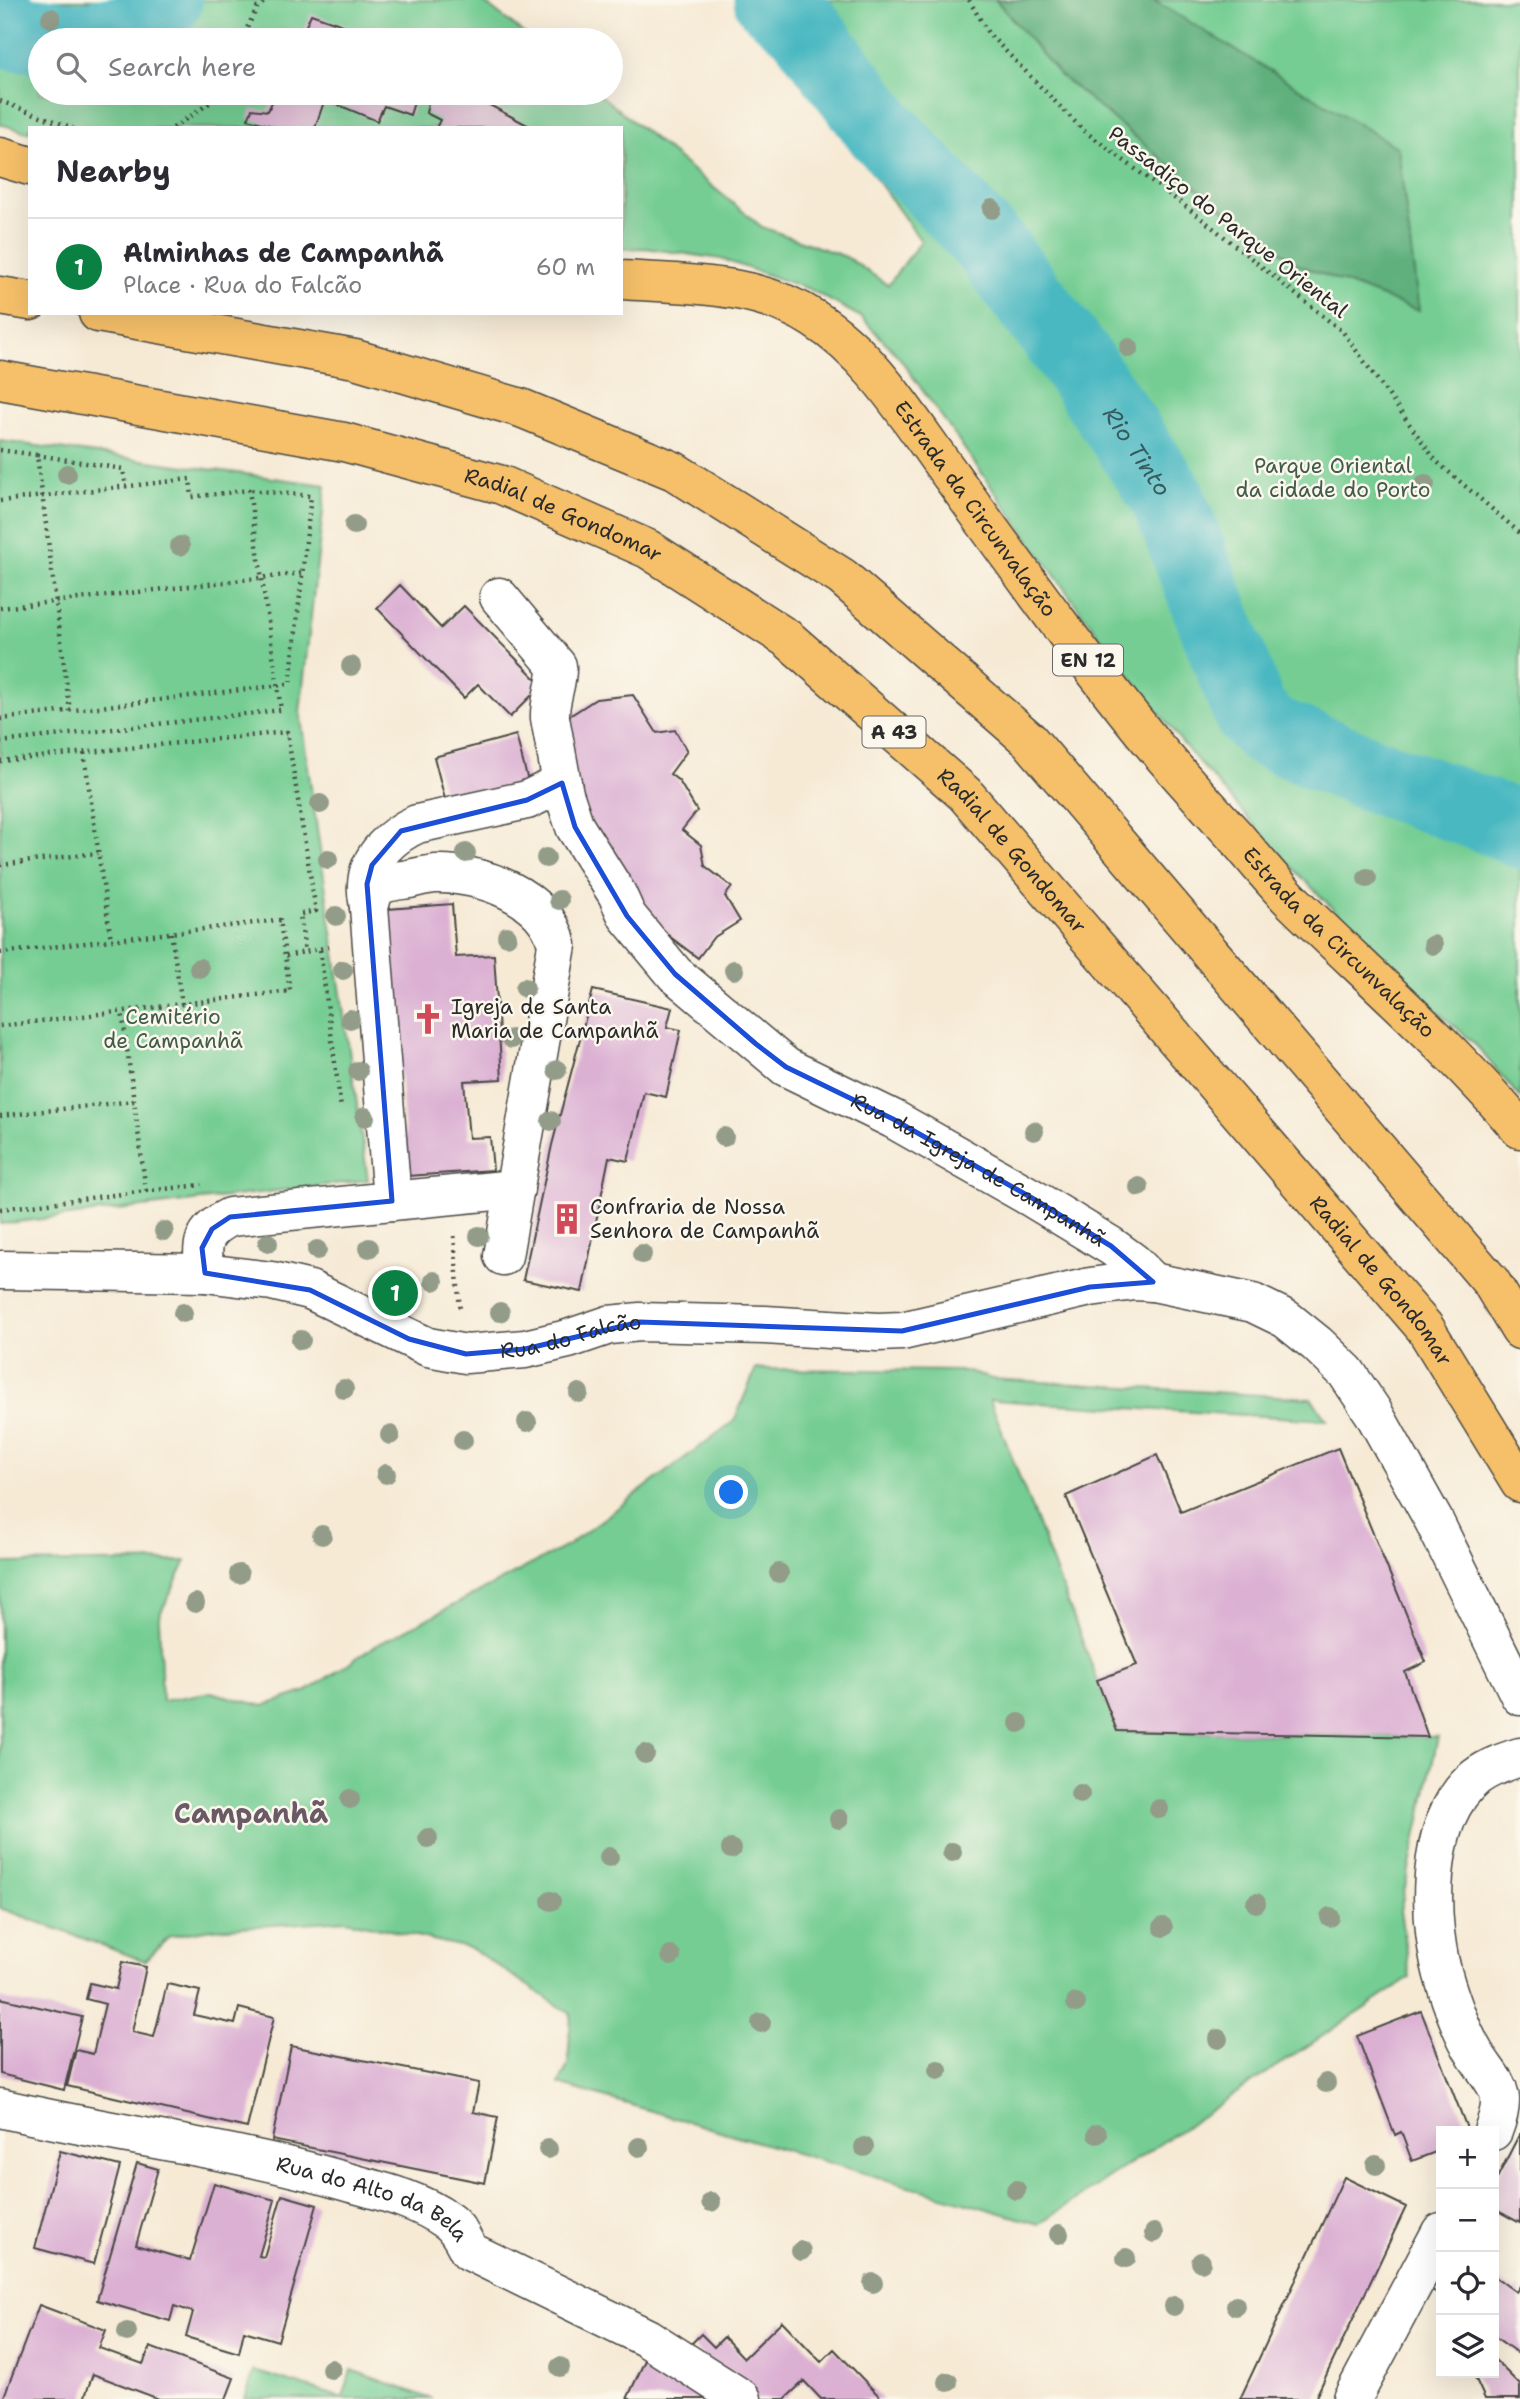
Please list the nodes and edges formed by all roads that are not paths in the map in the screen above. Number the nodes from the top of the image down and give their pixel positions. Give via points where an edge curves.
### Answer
1 (0, 157) edge
2 (28, 165) edge
3 (623, 280) edge
4 (0, 296) edge
5 (28, 301) edge
6 (109, 315) edge
7 (0, 380) edge
8 (499, 597) dead end
9 (562, 783) junction
10 (369, 907) junction
11 (1520, 1129) edge
12 (514, 1189) junction
13 (392, 1201) junction
14 (503, 1256) dead end
15 (0, 1270) edge
16 (205, 1273) junction
17 (1153, 1282) junction
18 (1520, 1330) edge
19 (1520, 1483) edge
20 (1520, 1696) edge
21 (1520, 1757) edge
22 (0, 2108) edge
23 (1495, 2126) edge
24 (1436, 2241) edge
25 (742, 2399) edge
26 (1352, 2399) edge

1 - 2 main road
3 - 11 main road, Estrada da Circunvalação / EN 12 via 696,284 780,301 845,342 888,391 1152,743 1290,899 1488,1091
4 - 5 main road
6 - 18 main road via 355,359 521,408 674,471 842,577 1029,740 1491,1282
7 - 19 main road, Radial de Gondomar / A 43 via 344,442 502,485 648,549 788,639 965,794 1424,1328
8 - 9 street, Rua da Igreja de Campanhã via 557,666 549,706
9 - 10 street via 527,800 401,831 373,865 367,884
9 - 17 street, Rua da Igreja de Campanhã via 575,827 627,916 675,974 756,1044 786,1067 893,1119 1032,1198 1111,1246
10 - 12 street via 374,891 384,883 435,874 466,877 524,899 555,935 558,954
10 - 13 street
12 - 13 street
12 - 14 street
13 - 16 street via 230,1217 212,1229 202,1248
15 - 16 street, Rua do Falcão
16 - 17 street, Rua do Falcão via 310,1290 418,1343 466,1354 525,1349 609,1325 640,1322 902,1331 1090,1287
17 - 20 street via 1253,1303 1286,1319 1346,1372 1434,1521
21 - 23 street via 1497,1764 1463,1791 1437,1848 1432,1883 1445,1983 1501,2099
22 - 25 street, Rua do Alto da Bela via 297,2167 398,2196 450,2223 469,2251 647,2338
24 - 26 street

